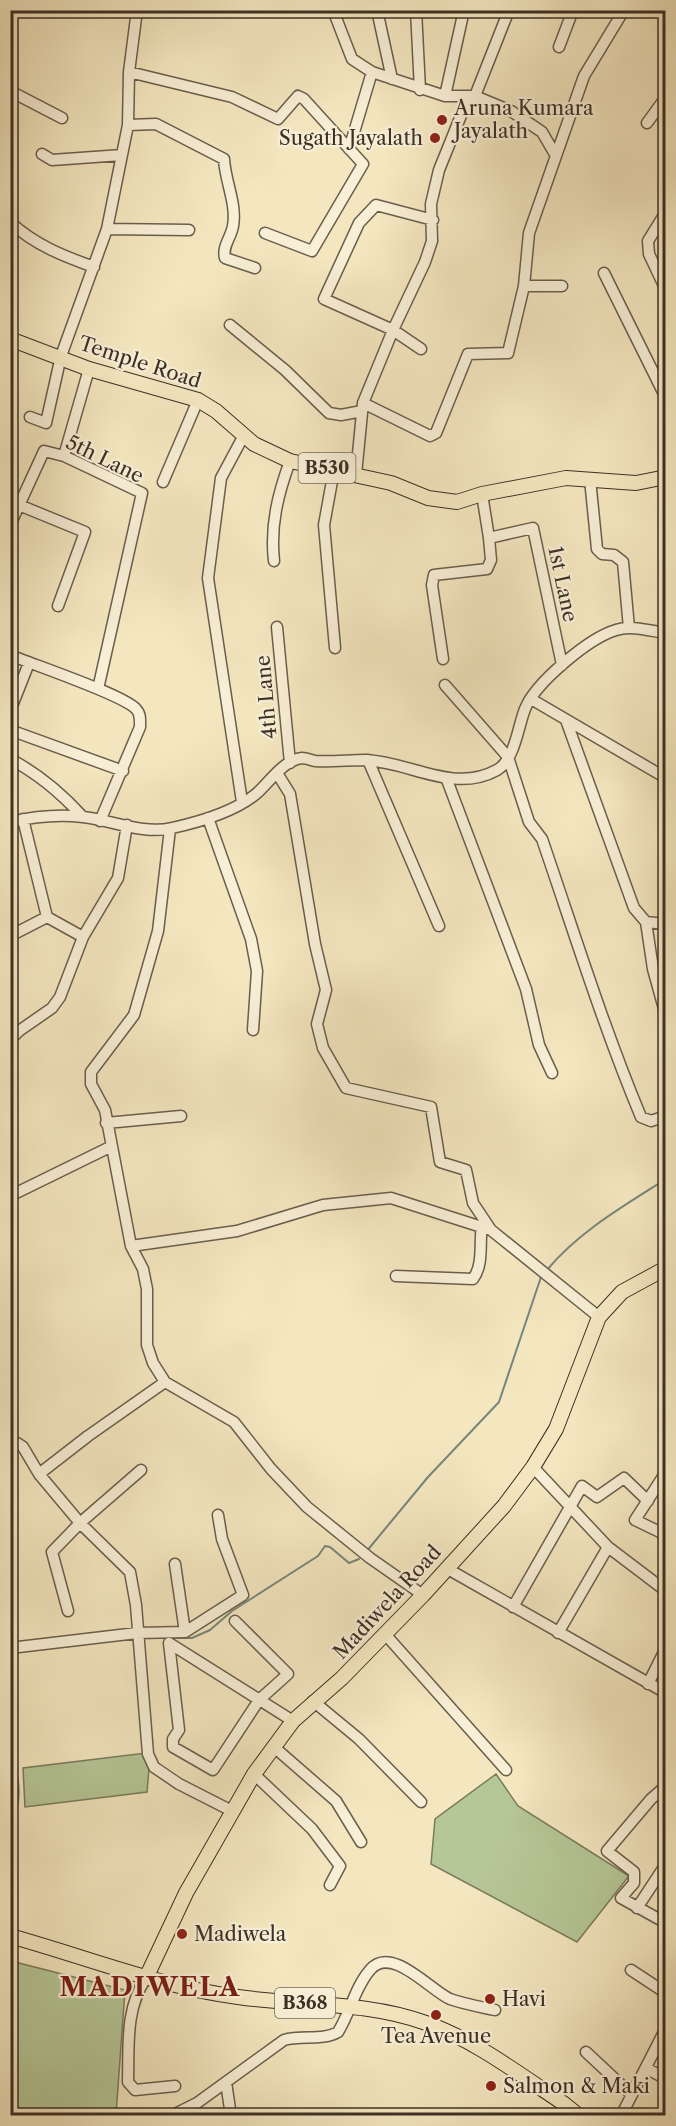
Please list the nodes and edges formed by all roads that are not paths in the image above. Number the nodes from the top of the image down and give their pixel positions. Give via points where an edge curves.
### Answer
1 (136, 10) edge
2 (333, 10) edge
3 (377, 10) edge
4 (416, 10) edge
5 (464, 10) edge
6 (509, 10) edge
7 (573, 10) edge
8 (624, 10) edge
9 (559, 47) dead end
10 (129, 72) junction
11 (372, 72) junction
12 (392, 79) junction
13 (420, 90) junction
14 (10, 91) edge
15 (445, 96) junction
16 (475, 96) junction
17 (666, 97) edge
18 (62, 118) dead end
19 (647, 123) dead end
20 (128, 124) junction
21 (349, 149) junction
22 (42, 154) dead end
23 (122, 155) junction
24 (556, 156) junction
25 (666, 212) edge
26 (433, 220) junction
27 (10, 222) edge
28 (107, 229) junction
29 (189, 230) dead end
30 (265, 233) dead end
31 (94, 267) junction
32 (255, 268) dead end
33 (604, 273) dead end
34 (525, 286) junction
35 (562, 286) dead end
36 (666, 290) edge
37 (230, 325) dead end
38 (393, 330) junction
39 (10, 339) edge
40 (422, 349) dead end
41 (61, 356) junction
42 (89, 369) junction
43 (666, 398) edge
44 (198, 400) junction
45 (362, 407) junction
46 (30, 417) dead end
47 (244, 435) junction
48 (64, 456) junction
49 (290, 461) junction
50 (334, 470) junction
51 (356, 474) junction
52 (666, 477) edge
53 (590, 479) junction
54 (163, 482) dead end
55 (482, 494) junction
56 (19, 506) junction
57 (10, 525) edge
58 (489, 538) junction
59 (274, 561) dead end
60 (58, 606) dead end
61 (277, 627) dead end
62 (629, 628) junction
63 (666, 633) edge
64 (335, 648) dead end
65 (10, 655) edge
66 (443, 659) dead end
67 (30, 663) junction
68 (562, 665) junction
69 (445, 685) dead end
70 (98, 689) junction
71 (531, 699) junction
72 (10, 711) edge
73 (566, 720) junction
74 (10, 730) edge
75 (508, 757) junction
76 (10, 759) edge
77 (368, 760) junction
78 (290, 763) junction
79 (123, 771) junction
80 (277, 773) junction
81 (663, 773) edge
82 (447, 780) junction
83 (242, 802) junction
84 (82, 816) junction
85 (208, 818) junction
86 (23, 819) junction
87 (100, 821) junction
88 (10, 822) edge
89 (127, 825) junction
90 (170, 829) junction
91 (46, 917) junction
92 (646, 922) junction
93 (666, 924) edge
94 (439, 926) dead end
95 (10, 936) edge
96 (83, 937) junction
97 (666, 1016) edge
98 (253, 1030) dead end
99 (10, 1040) edge
100 (552, 1073) dead end
101 (181, 1116) dead end
102 (666, 1116) edge
103 (106, 1123) junction
104 (110, 1147) junction
105 (10, 1196) edge
106 (487, 1227) junction
107 (130, 1246) junction
108 (666, 1268) edge
109 (396, 1276) dead end
110 (599, 1317) junction
111 (165, 1382) junction
112 (10, 1443) edge
113 (533, 1467) junction
114 (141, 1470) dead end
115 (666, 1472) edge
116 (39, 1474) junction
117 (648, 1501) junction
118 (572, 1506) junction
119 (218, 1515) dead end
120 (80, 1523) junction
121 (666, 1535) edge
122 (608, 1547) junction
123 (175, 1564) dead end
124 (446, 1568) junction
125 (666, 1591) edge
126 (423, 1595) junction
127 (513, 1607) junction
128 (68, 1611) dead end
129 (235, 1621) dead end
130 (185, 1632) junction
131 (558, 1633) junction
132 (385, 1634) junction
133 (138, 1636) junction
134 (10, 1648) edge
135 (666, 1648) edge
136 (648, 1684) junction
137 (666, 1694) edge
138 (259, 1700) junction
139 (313, 1701) junction
140 (293, 1721) junction
141 (274, 1747) junction
142 (506, 1770) dead end
143 (254, 1774) junction
144 (666, 1786) edge
145 (421, 1802) dead end
146 (232, 1811) junction
147 (362, 1842) dead end
148 (666, 1864) edge
149 (330, 1885) dead end
150 (637, 1908) junction
151 (666, 1923) edge
152 (10, 1936) edge
153 (632, 1970) dead end
154 (146, 1977) junction
155 (666, 1993) edge
156 (351, 2007) junction
157 (495, 2010) dead end
158 (666, 2028) edge
159 (586, 2052) dead end
160 (646, 2068) junction
161 (666, 2079) edge
162 (226, 2082) junction
163 (175, 2086) dead end
164 (632, 2094) junction
165 (171, 2115) edge
166 (231, 2115) edge
167 (579, 2115) edge
168 (621, 2115) edge

1 - 10 street
2 - 11 street via 352,59
3 - 12 street
4 - 13 street
5 - 15 street
6 - 16 street
7 - 9 street
8 - 24 street via 584,75
10 - 20 street
10 - 21 street via 232,97 278,119 298,96
11 - 12 street
11 - 21 street
12 - 13 street
13 - 15 street
14 - 18 street
15 - 16 street
16 - 24 street via 512,111 542,132
16 - 26 street via 462,113 439,170 431,204
17 - 19 street
20 - 23 street
20 - 32 street via 156,124 224,159 233,226 223,251 225,258
21 - 30 street via 363,164 312,251
22 - 23 street via 52,160
23 - 28 street
24 - 34 street via 529,233
25 - 36 street via 648,241
26 - 38 street via 425,262
26 - 38 street via 376,205 359,224 324,299
27 - 31 street via 27,238
28 - 29 street
28 - 31 street
31 - 41 street
33 - 43 street
34 - 35 street
34 - 45 street via 508,353 468,354 436,433 430,436
37 - 45 street via 285,370 328,413 341,415
38 - 40 street
38 - 45 street
39 - 41 main road, Temple Road / B530
41 - 42 main road, Temple Road / B530
41 - 46 street via 46,423
42 - 44 main road, Temple Road / B530
42 - 48 street
44 - 47 main road, Temple Road / B530
44 - 54 street
45 - 51 street
47 - 49 main road, Temple Road / B530
47 - 83 street via 221,478 208,578
48 - 56 street, 5th Lane via 44,451
48 - 70 street, 5th Lane via 142,493
49 - 50 main road, Temple Road / B530
49 - 59 street via 276,500
50 - 51 main road, Temple Road / B530
50 - 64 street via 324,525
51 - 55 main road, Temple Road / B530 via 428,498 457,502
52 - 53 main road, Temple Road / B530 via 636,483
53 - 55 main road, Temple Road / B530 via 566,478
53 - 62 street via 597,549 602,555 614,555 623,562
55 - 58 street
56 - 57 street, 5th Lane
56 - 60 street via 86,532
58 - 66 street via 488,569 434,574 432,585
58 - 68 street, 1st Lane via 533,528
61 - 78 street, 4th Lane
62 - 63 street
62 - 68 street via 616,630 574,652
65 - 67 street
67 - 70 street
67 - 72 street
68 - 71 street
69 - 75 street
70 - 79 street via 135,707 140,714 140,726
71 - 73 street
71 - 75 street
73 - 81 street
73 - 92 street via 634,908
74 - 79 street
75 - 82 street via 499,769 478,777
75 - 102 street via 529,822 542,839 611,1045 641,1117 651,1121
76 - 84 street via 29,768 61,793
77 - 78 street via 302,758
77 - 82 street via 412,768
77 - 94 street
78 - 80 street
79 - 87 street
80 - 83 street
80 - 106 street via 290,794 326,990 317,1024 323,1048 346,1088 431,1107 440,1162 466,1170 472,1203
82 - 100 street via 526,989 539,1045
83 - 85 street
84 - 86 street
84 - 87 street
85 - 90 street
85 - 98 street via 251,939 257,971
86 - 88 street
86 - 91 street
87 - 89 street
89 - 90 street
89 - 96 street via 118,878
90 - 103 street via 158,931 134,1015 91,1072 91,1084 105,1110
91 - 95 street
91 - 96 street
92 - 93 street
92 - 97 street
96 - 99 street via 56,1002
101 - 103 street
103 - 104 street
104 - 105 street
104 - 107 street
106 - 107 street via 391,1198 323,1205 237,1231
106 - 109 street via 480,1269 473,1279
106 - 110 street
107 - 111 street via 143,1269 147,1289 147,1345
108 - 110 main road, Madiwela Road via 622,1292
110 - 113 main road, Madiwela Road via 556,1429
111 - 116 street
111 - 126 street via 234,1422 307,1507
112 - 116 street via 23,1447
113 - 118 street
113 - 124 main road, Madiwela Road via 504,1506
114 - 120 street
115 - 117 street
116 - 120 street
117 - 118 street via 624,1478 597,1497 582,1486
117 - 121 street via 635,1520
118 - 122 street
118 - 127 street
119 - 130 street via 222,1539 243,1595
120 - 128 street via 52,1552
120 - 133 street via 130,1572
122 - 125 street
122 - 131 street
123 - 130 street
124 - 126 main road, Madiwela Road
124 - 127 street
126 - 132 main road, Madiwela Road
127 - 131 street
129 - 138 street via 288,1674
130 - 133 street
131 - 136 street
132 - 139 main road, Madiwela Road
132 - 142 street
133 - 134 street
133 - 146 street via 148,1754 154,1767
135 - 136 street
136 - 137 street
138 - 138 street via 199,1662 169,1643 178,1730 173,1747 213,1770
138 - 140 street
139 - 140 main road, Madiwela Road
139 - 145 street via 359,1739
140 - 141 main road, Madiwela Road
141 - 143 main road, Madiwela Road
141 - 147 street via 336,1801
143 - 146 main road, Madiwela Road
143 - 149 street via 312,1829 340,1866
144 - 150 street via 607,1851 634,1872 634,1883 621,1898
146 - 154 main road, Madiwela Road via 186,1893
148 - 150 street
150 - 151 street
152 - 154 main road, B368
153 - 155 street
154 - 156 main road, B368 via 238,1998
154 - 163 street via 137,1990 130,2016 128,2082 135,2090
156 - 157 street via 370,1969 382,1962 416,1974 451,1999
156 - 162 street via 339,2032 331,2037 297,2036 284,2040
156 - 167 main road, B368 via 400,2014 444,2030
158 - 160 street
159 - 164 street
160 - 161 street
160 - 164 street
162 - 165 street via 197,2103
162 - 166 street
164 - 168 street

